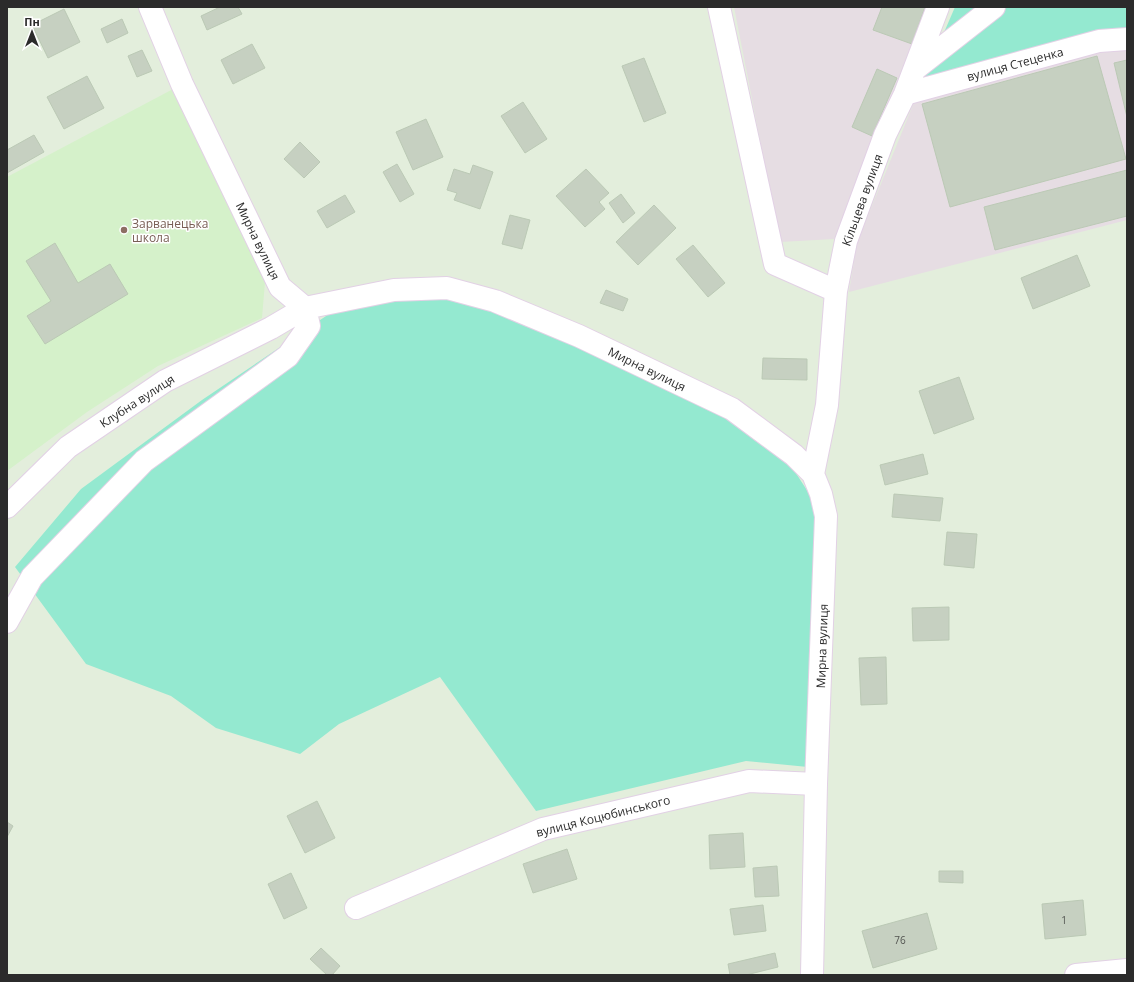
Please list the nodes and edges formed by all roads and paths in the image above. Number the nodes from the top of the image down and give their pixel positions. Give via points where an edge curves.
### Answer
1 (150, 7) edge
2 (719, 7) edge
3 (938, 7) edge
4 (994, 7) edge
5 (1127, 39) edge
6 (915, 69) junction
7 (905, 94) junction
8 (836, 291) junction
9 (305, 308) junction
10 (813, 474) junction
11 (7, 507) edge
12 (7, 622) edge
13 (816, 784) junction
14 (356, 908) dead end
15 (1127, 970) edge
16 (812, 975) edge
17 (1076, 975) edge

1 - 9 street, Мирна вулиця via 182,84 280,287
2 - 8 street via 775,264
3 - 6 street, Кільцева вулиця
4 - 6 street
5 - 7 street, вулиця Стеценка via 1099,40
6 - 7 street, Кільцева вулиця
7 - 8 street, Кільцева вулиця via 885,135 846,241
8 - 10 street, Кільцева вулиця via 827,405
9 - 10 street, Мирна вулиця via 394,290 447,288 495,301 579,336 732,409 794,455
9 - 11 street, Клубна вулиця via 271,328 165,381 68,447
9 - 12 street via 309,326 288,356 144,461 32,577
10 - 13 street, Мирна вулиця via 826,516
13 - 14 street, вулиця Коцюбинського via 749,781 543,829
13 - 16 street, Мирна вулиця
15 - 17 street

